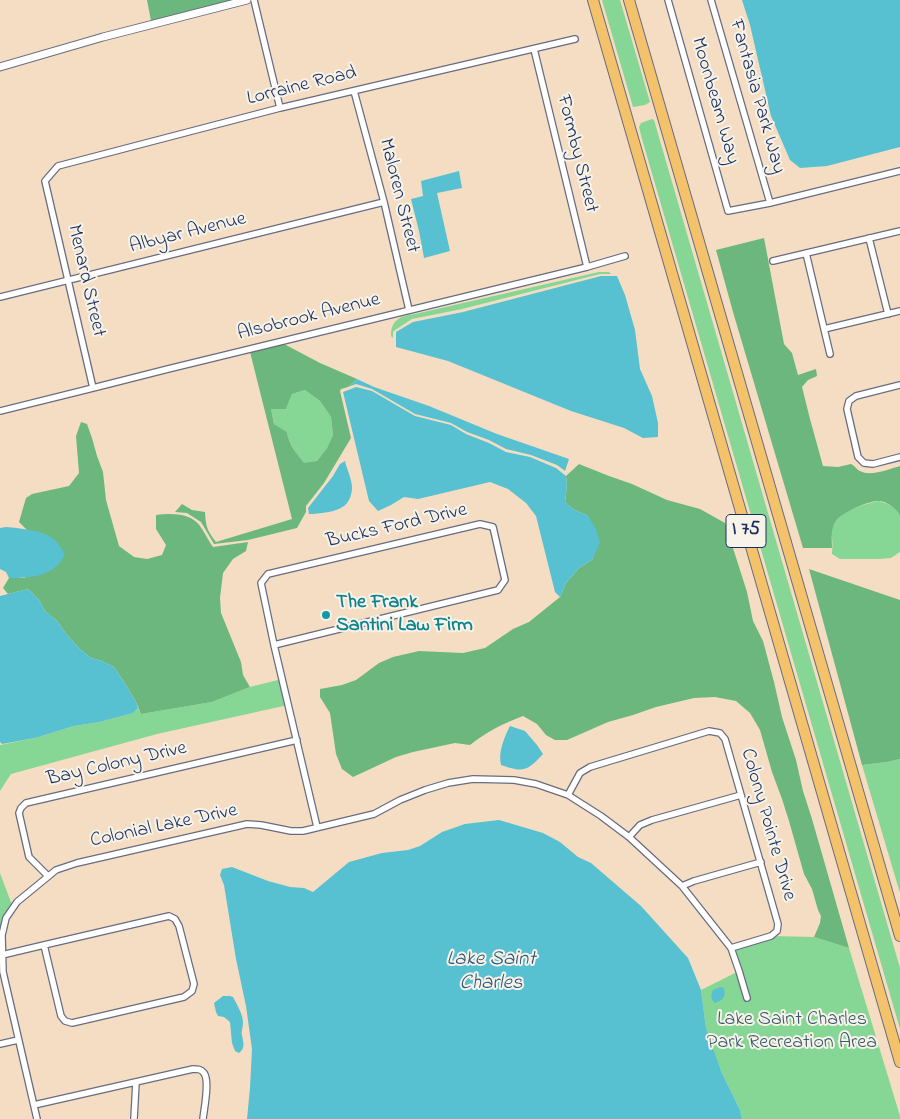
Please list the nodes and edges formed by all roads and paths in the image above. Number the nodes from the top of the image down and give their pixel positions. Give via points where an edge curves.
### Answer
1 (246, 0) edge
2 (254, 0) edge
3 (593, 0) edge
4 (629, 0) edge
5 (668, 0) edge
6 (711, 0) edge
7 (575, 39) dead end
8 (534, 49) junction
9 (0, 67) edge
10 (354, 91) junction
11 (280, 108) junction
12 (900, 170) edge
13 (45, 181) joint
14 (384, 202) junction
15 (770, 202) junction
16 (728, 211) joint
17 (900, 231) edge
18 (869, 238) junction
19 (806, 253) junction
20 (625, 256) dead end
21 (773, 261) dead end
22 (587, 267) junction
23 (68, 280) junction
24 (0, 296) edge
25 (409, 310) junction
26 (900, 311) edge
27 (888, 314) junction
28 (824, 329) junction
29 (830, 354) dead end
30 (900, 386) edge
31 (93, 388) junction
32 (0, 411) edge
33 (900, 457) edge
34 (274, 644) junction
35 (297, 740) junction
36 (568, 795) junction
37 (741, 795) junction
38 (317, 827) junction
39 (628, 836) junction
40 (761, 862) junction
41 (48, 876) junction
42 (682, 886) junction
43 (900, 936) edge
44 (44, 945) junction
45 (731, 948) junction
46 (2, 955) junction
47 (747, 998) dead end
48 (18, 1040) junction
49 (0, 1044) edge
50 (900, 1062) edge
51 (136, 1082) junction
52 (34, 1105) junction
53 (37, 1119) edge
54 (134, 1119) edge
55 (204, 1119) edge

1 - 9 street
2 - 11 street
3 - 50 highway, I 75
4 - 43 highway, I 75
5 - 16 street, Moonbeam Way
6 - 15 street, Fantasia Park Way
7 - 8 street, Lorraine Road
8 - 10 street, Lorraine Road
8 - 22 street, Formby Street
10 - 11 street, Lorraine Road
10 - 14 street, Maloren Street
11 - 13 street, Lorraine Road via 58,166
12 - 15 street, Fantasia Park Way
13 - 23 street, Menard Street
14 - 23 street, Albyar Avenue
14 - 25 street, Maloren Street
15 - 16 street, Fantasia Park Way
17 - 18 street
18 - 19 street
18 - 27 street
19 - 21 street
19 - 28 street
20 - 22 street, Alsobrook Avenue
22 - 25 street, Alsobrook Avenue
23 - 24 street, Albyar Avenue
23 - 31 street, Menard Street
25 - 31 street, Alsobrook Avenue
26 - 27 street
27 - 28 street
28 - 29 street
30 - 33 street via 856,396 849,401 847,409 858,457 864,463
31 - 32 street, Alsobrook Avenue
34 - 34 street, Bucks Ford Drive via 261,583 268,574 480,524 492,527 505,580 498,590
34 - 35 street, Bucks Ford Drive
35 - 38 street, Bucks Ford Drive
35 - 41 street, Bay Colony Drive via 26,803 19,814 29,857
36 - 37 street, Colony Pointe Drive via 580,773 590,766 709,732 720,733 725,740
36 - 38 street, Colonial Lake Drive via 514,780 473,779 425,790 374,814
36 - 39 street, Colonial Lake Drive
37 - 39 street via 652,820
37 - 40 street, Colony Pointe Drive
38 - 41 street, Colonial Lake Drive via 291,831 247,824 78,862
39 - 42 street, Colonial Lake Drive
40 - 42 street
40 - 45 street, Colony Pointe Drive via 778,924 777,931 771,936
41 - 46 street, Colonial Lake Drive via 10,910 2,935
42 - 45 street, Colonial Lake Drive
44 - 44 street via 168,916 179,926 194,984 192,991 184,997 72,1023 61,1016
44 - 46 street
45 - 47 street, Colonial Lake Drive
46 - 48 street, Colonial Lake Drive
48 - 49 street
48 - 52 street, Colonial Lake Drive
51 - 52 street
51 - 54 street
51 - 55 street via 200,1070 206,1075 207,1082
52 - 53 street, Colonial Lake Drive

